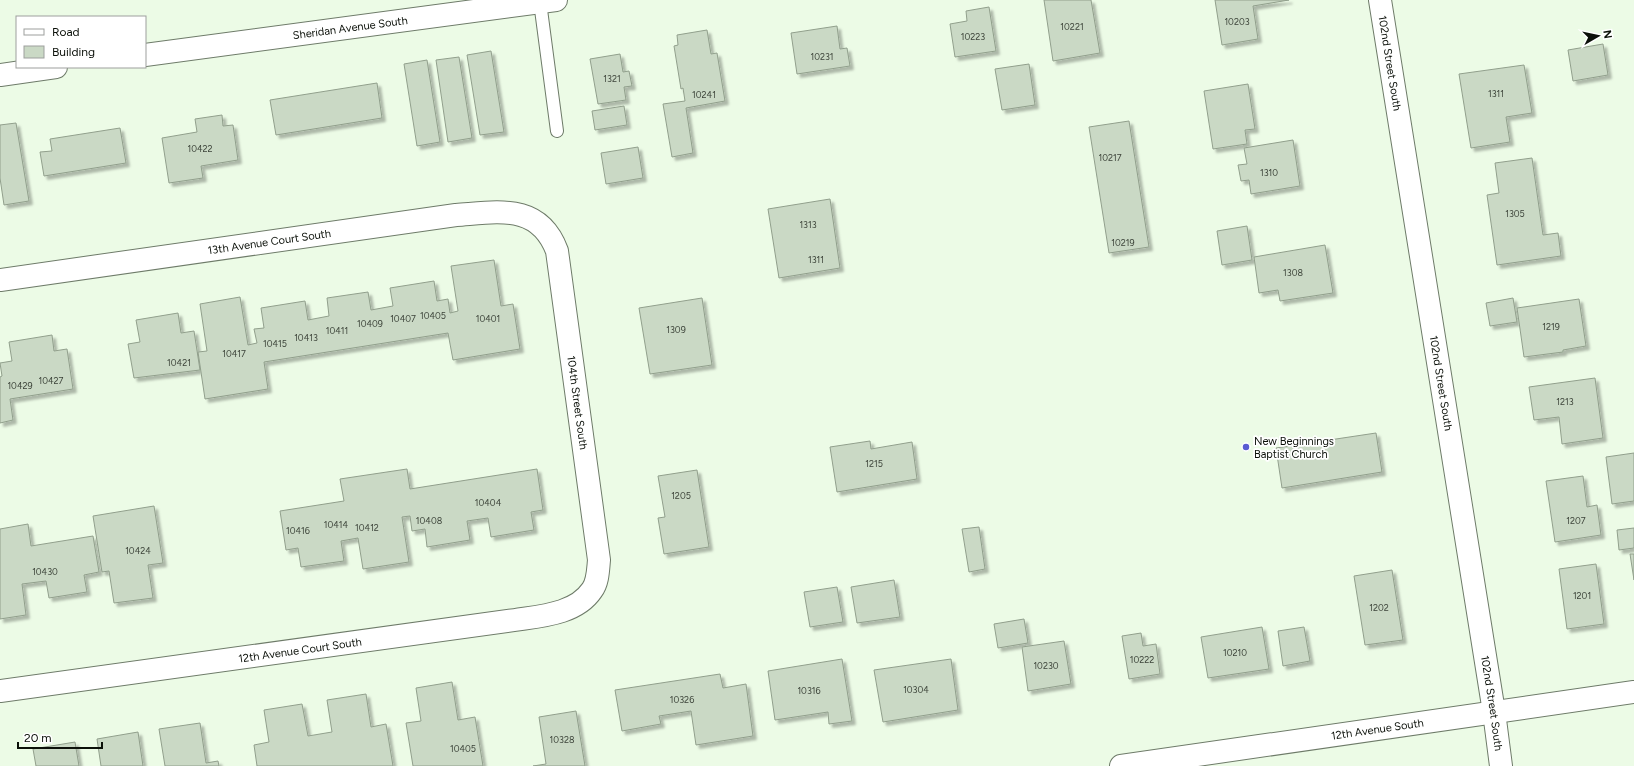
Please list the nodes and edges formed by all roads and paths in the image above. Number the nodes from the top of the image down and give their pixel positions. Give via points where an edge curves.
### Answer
1 (1380, 0) edge
2 (539, 2) edge
3 (146, 55) edge
4 (48, 68) edge
5 (0, 74) edge
6 (557, 131) dead end
7 (538, 222) joint
8 (0, 280) edge
9 (592, 590) joint
10 (0, 691) edge
11 (1634, 692) edge
12 (1494, 712) junction
13 (1121, 766) edge
14 (1501, 766) edge

1 - 12 street, 102nd Street South
2 - 3 street, Sheridan Avenue South
2 - 6 lane
4 - 5 street
7 - 8 street, 13th Avenue Court South via 530,217 509,213 456,215
7 - 9 street, 104th Street South via 553,240 559,264 598,547 597,578
9 - 10 street, 12th Avenue Court South via 582,600 566,609 515,620
11 - 12 street, 12th Avenue South
12 - 13 street, 12th Avenue South
12 - 14 street, 102nd Street South

